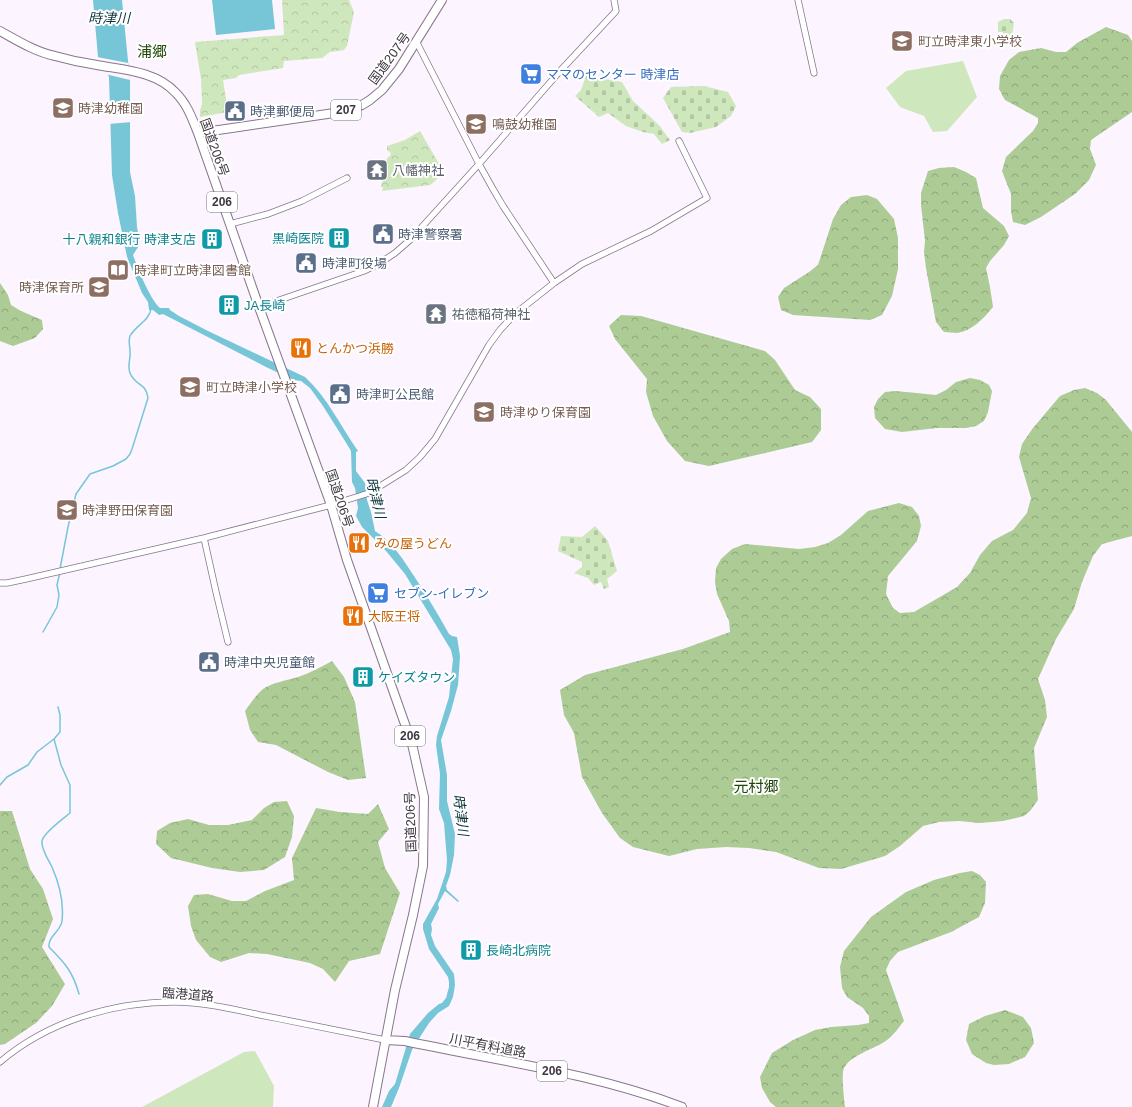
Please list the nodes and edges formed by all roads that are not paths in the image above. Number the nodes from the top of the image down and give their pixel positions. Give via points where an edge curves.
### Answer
1 (442, 0) edge
2 (614, 0) edge
3 (798, 0) edge
4 (0, 31) edge
5 (416, 41) junction
6 (814, 73) dead end
7 (198, 132) junction
8 (679, 141) dead end
9 (479, 164) junction
10 (348, 178) dead end
11 (230, 224) junction
12 (554, 283) junction
13 (259, 307) junction
14 (331, 505) junction
15 (204, 538) junction
16 (0, 583) edge
17 (228, 642) dead end
18 (385, 1040) junction
19 (419, 1046) junction
20 (0, 1062) edge
21 (373, 1107) edge
22 (671, 1107) edge
23 (682, 1107) edge

1 - 5 highway, 国道207号 / 207
2 - 9 street via 616,11
3 - 6 street
4 - 7 highway, 国道206号 / 206 via 27,46 53,56 131,71 165,83 180,97
5 - 7 highway, 国道207号 / 207 via 382,90 362,105 341,112
5 - 9 street
7 - 11 highway, 国道206号 / 206
8 - 12 street via 706,198 651,231 587,262
9 - 12 street via 503,206
9 - 13 street via 410,240 380,263 364,271
10 - 11 street via 302,201 268,214
11 - 13 highway, 国道206号 / 206
12 - 14 street via 516,313 500,330 435,439 420,457 406,470 369,493
13 - 14 highway, 国道206号 / 206
14 - 15 street
14 - 18 highway, 国道206号 / 206 via 412,744 424,797 423,866
15 - 16 street
15 - 17 street
18 - 19 highway, 川平有料道路 / 206
18 - 20 street, 臨港道路 via 231,1009 164,1002 102,1010 76,1018 39,1036
18 - 21 highway, 国道206号 / 206
19 - 22 highway, 川平有料道路 / 206 via 529,1068
19 - 23 highway, 川平有料道路 / 206 via 599,1081

